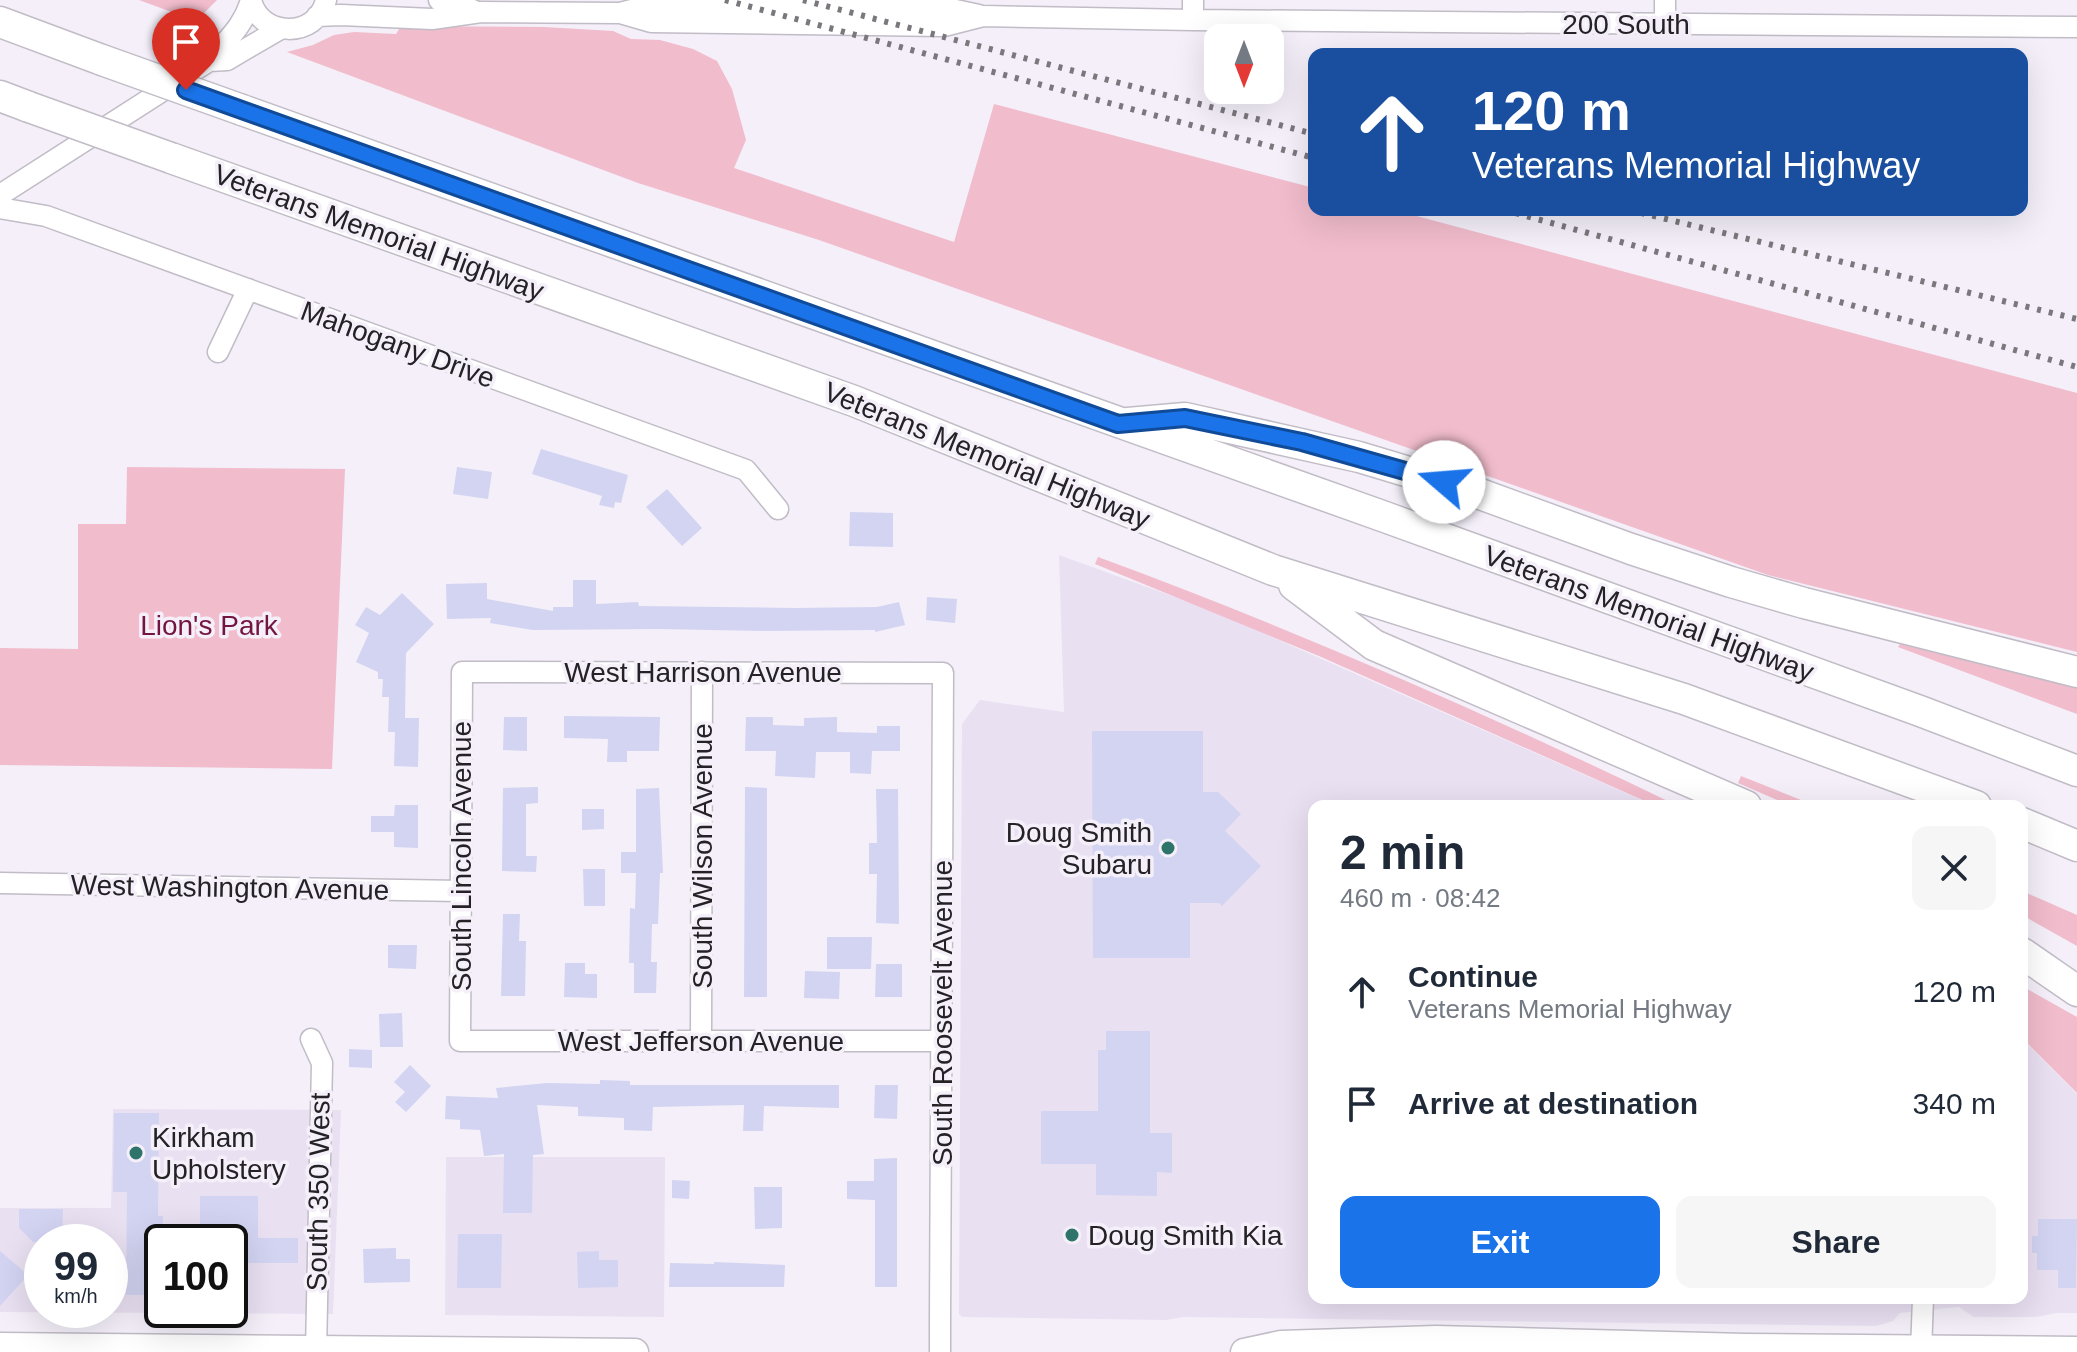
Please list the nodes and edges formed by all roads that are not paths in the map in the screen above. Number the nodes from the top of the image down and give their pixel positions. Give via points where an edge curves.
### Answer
1 (251, 0) edge
2 (439, 0) edge
3 (1665, 0) edge
4 (322, 8) edge
5 (1193, 10) edge
6 (481, 12) junction
7 (0, 22) edge
8 (1665, 24) junction
9 (2077, 27) edge
10 (280, 29) junction
11 (209, 61) junction
12 (0, 96) edge
13 (0, 195) edge
14 (0, 208) edge
15 (248, 289) junction
16 (218, 352) dead end
17 (1118, 424) junction
18 (778, 509) dead end
19 (1273, 570) junction
20 (462, 672) joint
21 (702, 672) junction
22 (2077, 672) edge
23 (943, 673) joint
24 (2077, 771) edge
25 (1732, 800) edge
26 (1960, 800) edge
27 (2028, 826) edge
28 (2077, 846) edge
29 (0, 883) edge
30 (461, 891) junction
31 (2028, 948) edge
32 (2028, 957) edge
33 (2077, 974) edge
34 (2077, 991) edge
35 (311, 1039) dead end
36 (460, 1041) joint
37 (701, 1041) junction
38 (941, 1041) junction
39 (1923, 1304) edge
40 (0, 1346) edge
41 (316, 1350) edge
42 (2077, 1350) edge
43 (1922, 1351) edge
44 (635, 1352) edge
45 (940, 1352) edge
46 (1244, 1352) edge

1 - 10 street via 264,22
1 - 11 street via 236,34
2 - 6 street, 200 South
3 - 8 street
4 - 6 street, 200 South via 432,19
4 - 10 street, 200 South via 297,29
5 - 6 street, 200 South via 982,16 944,26 651,22 620,13
5 - 8 street, 200 South
7 - 17 highway, Veterans Memorial Highway, bridge
8 - 9 street, 200 South
10 - 11 street via 227,60
11 - 13 street
12 - 19 highway, Veterans Memorial Highway, bridge via 854,401
14 - 15 street, Mahogany Drive via 46,216
15 - 16 street
15 - 18 street, Mahogany Drive via 746,470
17 - 22 highway via 1185,418 1359,457 1731,582
17 - 24 highway, Veterans Memorial Highway
19 - 25 highway via 1374,645
19 - 26 highway, Veterans Memorial Highway via 1684,699
20 - 21 street, West Harrison Avenue
20 - 30 street, South Lincoln Avenue
21 - 23 street, West Harrison Avenue
21 - 37 street, South Wilson Avenue
23 - 38 street, South Roosevelt Avenue
27 - 28 highway
29 - 30 street, West Washington Avenue
30 - 36 street, South Lincoln Avenue
31 - 33 highway
32 - 34 highway
35 - 41 street, South 350 West via 322,1063
36 - 37 street, West Jefferson Avenue
37 - 38 street, West Jefferson Avenue
38 - 45 street, South Roosevelt Avenue
39 - 43 street
40 - 41 main road
41 - 44 main road
42 - 43 main road
43 - 46 main road via 1436,1339 1281,1344

